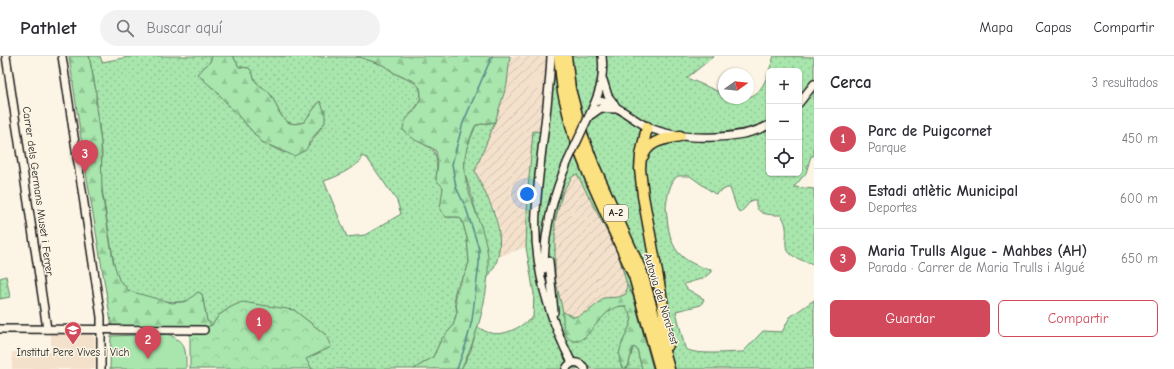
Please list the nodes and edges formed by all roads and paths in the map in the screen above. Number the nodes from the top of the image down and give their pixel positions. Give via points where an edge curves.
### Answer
1 (6, 56) edge
2 (62, 56) edge
3 (551, 56) edge
4 (559, 56) edge
5 (566, 56) edge
6 (602, 56) edge
7 (602, 76) junction
8 (814, 84) edge
9 (802, 99) edge
10 (597, 101) junction
11 (620, 111) junction
12 (588, 118) junction
13 (766, 126) edge
14 (647, 127) junction
15 (680, 136) junction
16 (640, 165) junction
17 (550, 221) junction
18 (549, 310) junction
19 (0, 329) edge
20 (47, 329) junction
21 (102, 329) junction
22 (204, 330) dead end
23 (559, 336) junction
24 (572, 363) junction
25 (101, 369) edge
26 (566, 369) edge
27 (584, 369) edge
28 (660, 369) edge
29 (669, 369) edge

1 - 20 street, Carrer dels Germans Muset i Ferrer
2 - 21 street
3 - 18 street via 550,92 536,211 539,263
4 - 28 highway, Autovia del Nord-est / A-2 via 563,92 574,137 630,265
5 - 29 highway, Autovia del Nord-est / A-2 via 570,89 584,139 642,273
6 - 7 street
7 - 10 street
7 - 11 street via 608,96
8 - 9 street
10 - 11 street via 609,103
10 - 12 street
11 - 12 street via 605,107 598,109
11 - 14 street
12 - 17 street, bridge via 556,190
13 - 15 street via 746,134
14 - 15 street
14 - 16 highway
15 - 16 highway via 651,144 645,151
16 - 29 highway via 670,356
17 - 18 street via 544,265
17 - 23 street via 549,280
18 - 23 street
19 - 20 street
20 - 21 street
21 - 22 street
21 - 25 street
23 - 24 street
24 - 26 street
24 - 27 street via 578,363

